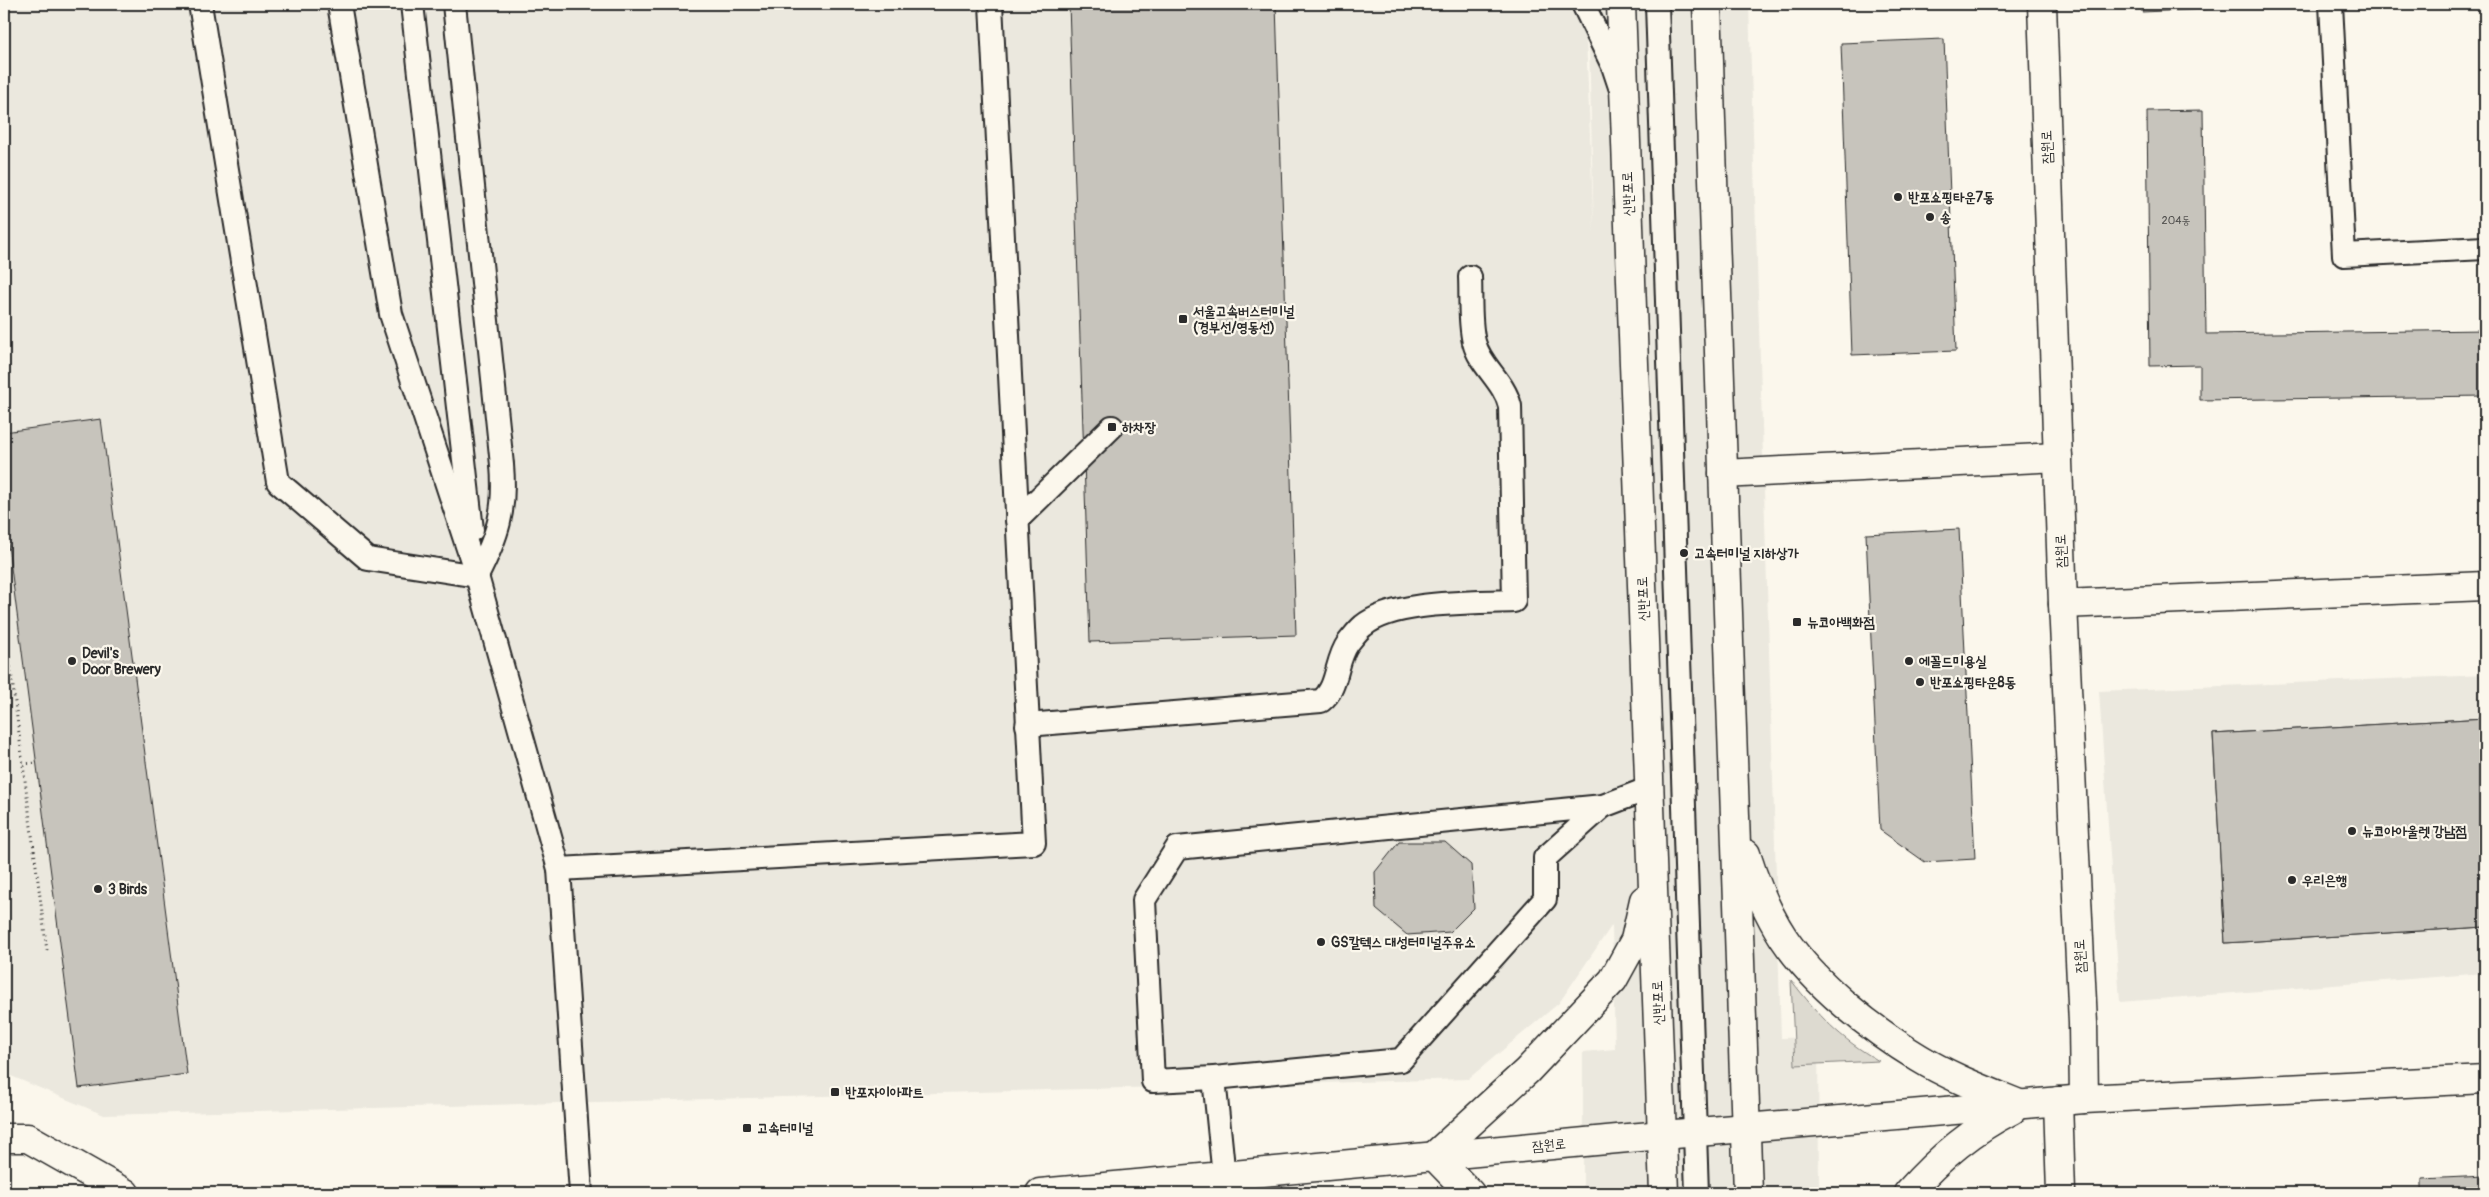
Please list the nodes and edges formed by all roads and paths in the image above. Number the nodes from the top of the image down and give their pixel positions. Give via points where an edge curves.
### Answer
1 (200, 4) edge
2 (339, 4) edge
3 (412, 4) edge
4 (454, 4) edge
5 (1621, 4) edge
6 (1657, 4) edge
7 (1707, 4) edge
8 (2042, 4) edge
9 (2331, 4) edge
10 (993, 6) edge
11 (1587, 8) edge
12 (1625, 100) junction
13 (2485, 248) edge
14 (1470, 277) dead end
15 (1112, 427) dead end
16 (2058, 457) junction
17 (1723, 474) junction
18 (1017, 520) junction
19 (477, 576) junction
20 (2485, 586) edge
21 (2063, 604) junction
22 (4, 618) edge
23 (1027, 724) junction
24 (36, 762) dead end
25 (23, 764) junction
26 (1650, 794) junction
27 (1603, 806) junction
28 (1737, 825) junction
29 (559, 868) junction
30 (47, 951) dead end
31 (1214, 1078) junction
32 (2485, 1079) edge
33 (2071, 1100) junction
34 (2023, 1106) junction
35 (4, 1123) edge
36 (1747, 1128) junction
37 (1697, 1132) junction
38 (1663, 1135) junction
39 (16, 1138) edge
40 (1434, 1156) junction
41 (1224, 1177) junction
42 (125, 1193) edge
43 (580, 1193) edge
44 (1040, 1193) edge
45 (1470, 1193) edge
46 (1664, 1193) edge
47 (1697, 1193) edge
48 (1748, 1193) edge
49 (1908, 1193) edge
50 (2061, 1193) edge

1 - 19 lane via 278,482 368,559
2 - 19 lane via 391,314
3 - 19 lane
4 - 19 lane, bridge via 504,487 495,542
5 - 12 main road, 신반포로
6 - 37 lane
7 - 17 main road
8 - 16 main road, 잠원로
9 - 13 lane via 2344,255
10 - 18 lane
11 - 12 lane
12 - 26 main road, 신반포로
14 - 23 lane via 1474,343 1485,365 1500,383 1510,406 1514,601 1410,607 1376,618 1363,626 1347,645 1331,692 1321,701
15 - 18 lane
16 - 17 main road
16 - 21 main road, 잠원로
17 - 28 main road
18 - 23 lane
19 - 29 lane
20 - 21 main road
21 - 33 main road, 잠원로 via 2082,1013
22 - 25 path
23 - 29 lane via 1034,843
24 - 25 path
25 - 30 path
26 - 27 lane
26 - 38 main road, 신반포로
26 - 40 main road via 1642,914 1635,940 1619,972 1527,1070
27 - 31 lane via 1545,858 1545,899 1401,1060
27 - 31 lane via 1177,848 1144,900 1153,1080
28 - 34 main road via 1755,883 1771,918 1784,939 1820,981 1868,1023 1919,1058
28 - 36 main road
29 - 43 lane
31 - 41 lane
32 - 33 main road, 잠원로
33 - 34 main road, 잠원로
33 - 50 main road, 잠원로
34 - 36 main road, 잠원로
34 - 49 main road via 1990,1121 1945,1156
35 - 39 lane
36 - 37 main road, 잠원로
36 - 48 main road
37 - 38 main road, 잠원로
37 - 47 lane
38 - 40 main road, 잠원로
38 - 46 main road, 신반포로
39 - 42 main road
40 - 41 main road, 잠원로
40 - 45 main road
41 - 44 main road, 잠원로

